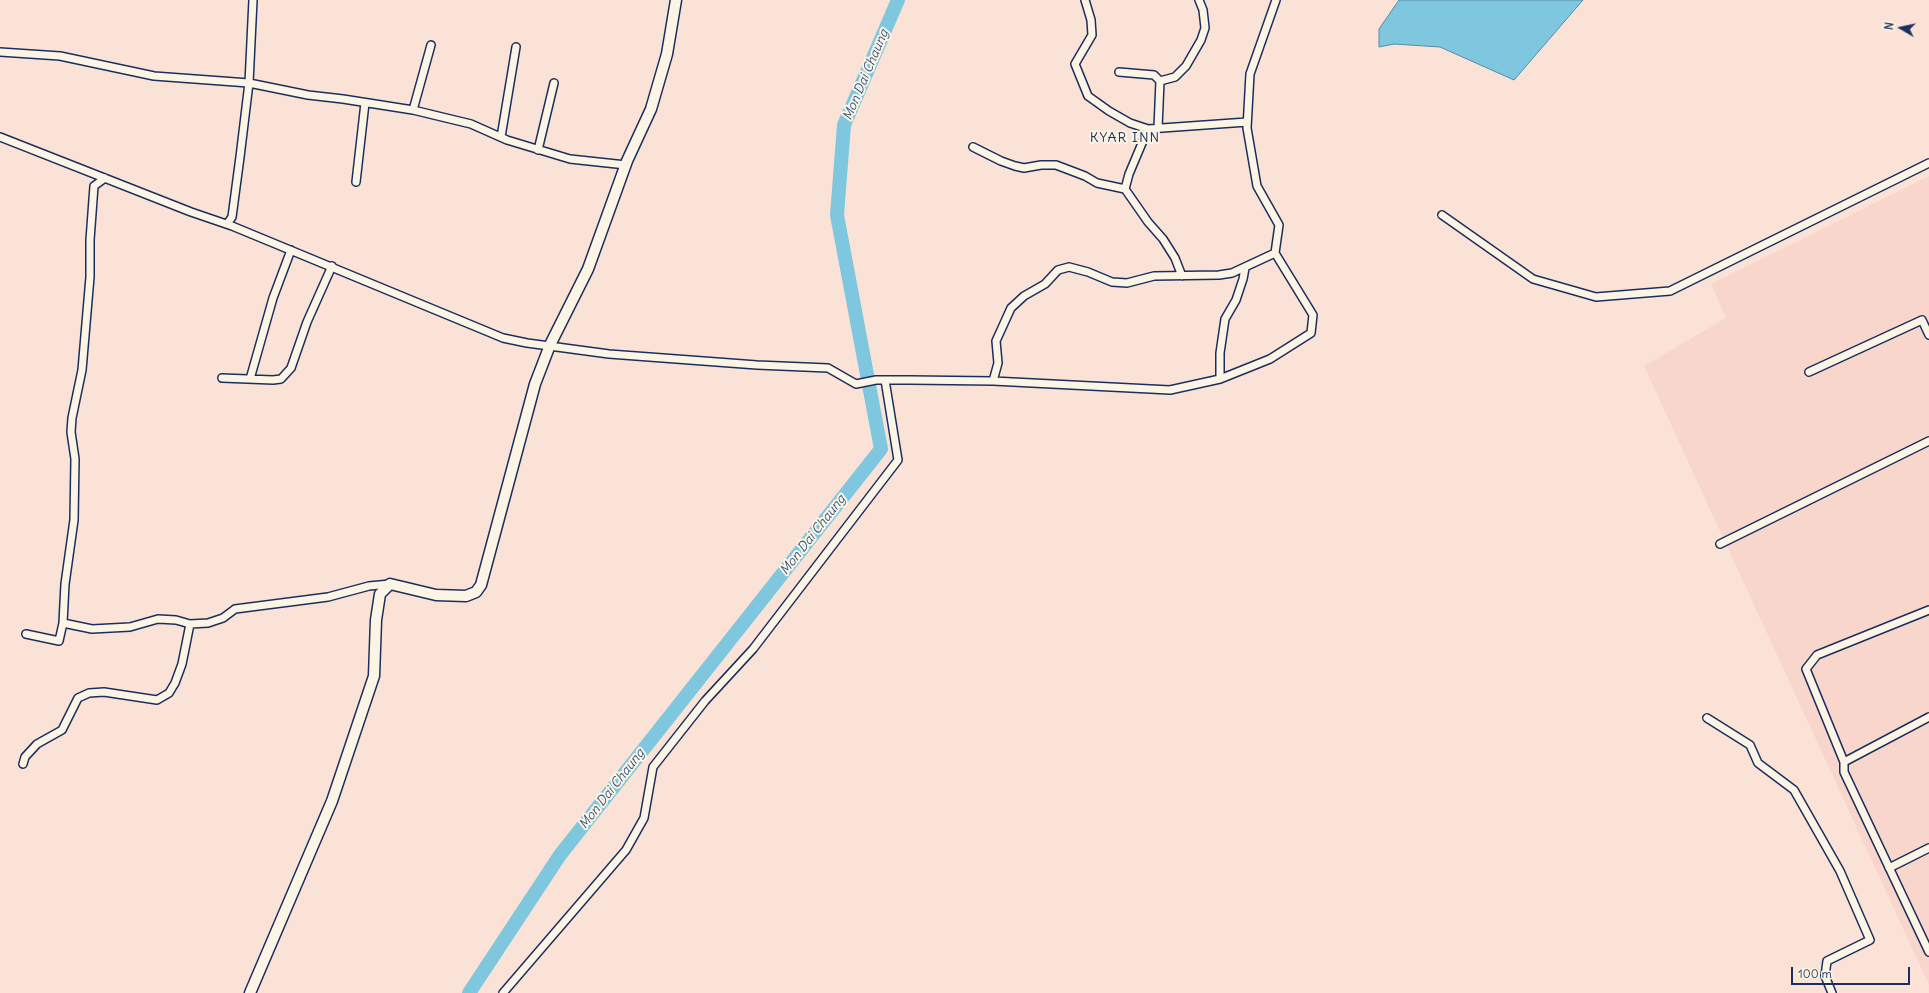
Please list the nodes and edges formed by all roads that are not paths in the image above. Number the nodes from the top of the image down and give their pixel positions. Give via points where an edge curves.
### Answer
1 (253, 0) edge
2 (676, 0) edge
3 (1085, 0) edge
4 (1199, 0) edge
5 (1276, 0) edge
6 (431, 45) dead end
7 (516, 46) dead end
8 (0, 52) edge
9 (1119, 72) dead end
10 (1160, 81) junction
11 (249, 83) junction
12 (554, 83) dead end
13 (365, 103) junction
14 (413, 110) junction
15 (1247, 122) junction
16 (1158, 128) junction
17 (1148, 129) junction
18 (0, 137) edge
19 (501, 137) junction
20 (973, 147) dead end
21 (538, 150) junction
22 (1929, 163) edge
23 (626, 165) junction
24 (105, 178) junction
25 (356, 182) dead end
26 (1125, 189) junction
27 (1442, 215) dead end
28 (227, 224) junction
29 (291, 250) junction
30 (1275, 254) junction
31 (332, 266) junction
32 (1245, 268) junction
33 (1182, 276) junction
34 (1929, 335) edge
35 (550, 346) junction
36 (1809, 372) dead end
37 (222, 378) dead end
38 (250, 379) junction
39 (1220, 379) junction
40 (884, 380) junction
41 (993, 381) junction
42 (1929, 441) edge
43 (1720, 544) dead end
44 (390, 584) junction
45 (1929, 610) edge
46 (63, 623) junction
47 (190, 624) junction
48 (26, 634) dead end
49 (1929, 717) edge
50 (1707, 718) dead end
51 (1844, 762) junction
52 (23, 764) dead end
53 (1929, 848) edge
54 (1889, 868) junction
55 (1929, 952) edge
56 (250, 993) edge
57 (503, 993) edge
58 (1832, 993) edge

1 - 11 street
2 - 23 street via 667,54 652,109
3 - 17 street via 1092,35 1075,64 1088,96 1130,122
4 - 10 street via 1205,28 1201,40 1186,66 1175,77
5 - 15 street via 1250,74
6 - 14 street
7 - 19 street
8 - 11 street via 60,56 154,76
9 - 10 street via 1154,75
10 - 16 street
11 - 13 street
11 - 28 street via 232,217
12 - 21 street
13 - 14 street
13 - 25 street
14 - 19 street via 471,124
15 - 16 street
15 - 30 street via 1257,186 1279,225
16 - 17 street
17 - 26 street
18 - 24 street
19 - 21 street
20 - 26 street via 1015,166 1024,168 1041,164 1056,165 1097,183
21 - 23 street via 570,159
22 - 27 street via 1670,291 1596,297 1533,279
23 - 35 street via 588,269
24 - 28 street
24 - 46 street via 94,186 82,370 72,418 71,432 75,459 74,520 65,584
26 - 33 street via 1163,239
28 - 29 street
29 - 31 street
29 - 38 street via 273,298
30 - 32 street
30 - 39 street via 1313,315 1311,334 1270,359
31 - 35 street via 503,338
31 - 38 street via 307,322 291,368 281,379
32 - 33 street via 1219,275
32 - 39 street via 1236,300 1225,319 1220,353
33 - 41 street via 1154,276 1127,283 1112,282 1069,267 1058,270 1045,284 1024,296 1011,308 996,341 998,363
34 - 36 street via 1922,320
35 - 40 street via 609,354 828,368 856,384
35 - 44 street via 535,384 481,585 476,592 466,596 436,595
37 - 38 street
39 - 41 street via 1170,390
40 - 41 street
40 - 57 street via 898,460 753,649 705,701 653,767 644,818 626,850
42 - 43 street
44 - 47 street via 369,586 328,597 235,609 223,618 208,623
44 - 56 street via 380,594 376,620 374,676 332,801
45 - 51 street via 1817,654 1806,669
46 - 47 street via 92,629 130,627 158,619
46 - 48 street via 59,641
47 - 52 street via 182,664 169,693 157,700 104,692 89,693 78,698 62,730 37,744 25,757
49 - 51 street
50 - 58 street via 1750,745 1758,763 1794,790 1840,871 1870,940 1827,961 1825,976
51 - 54 street via 1844,772
53 - 54 street
54 - 55 street

